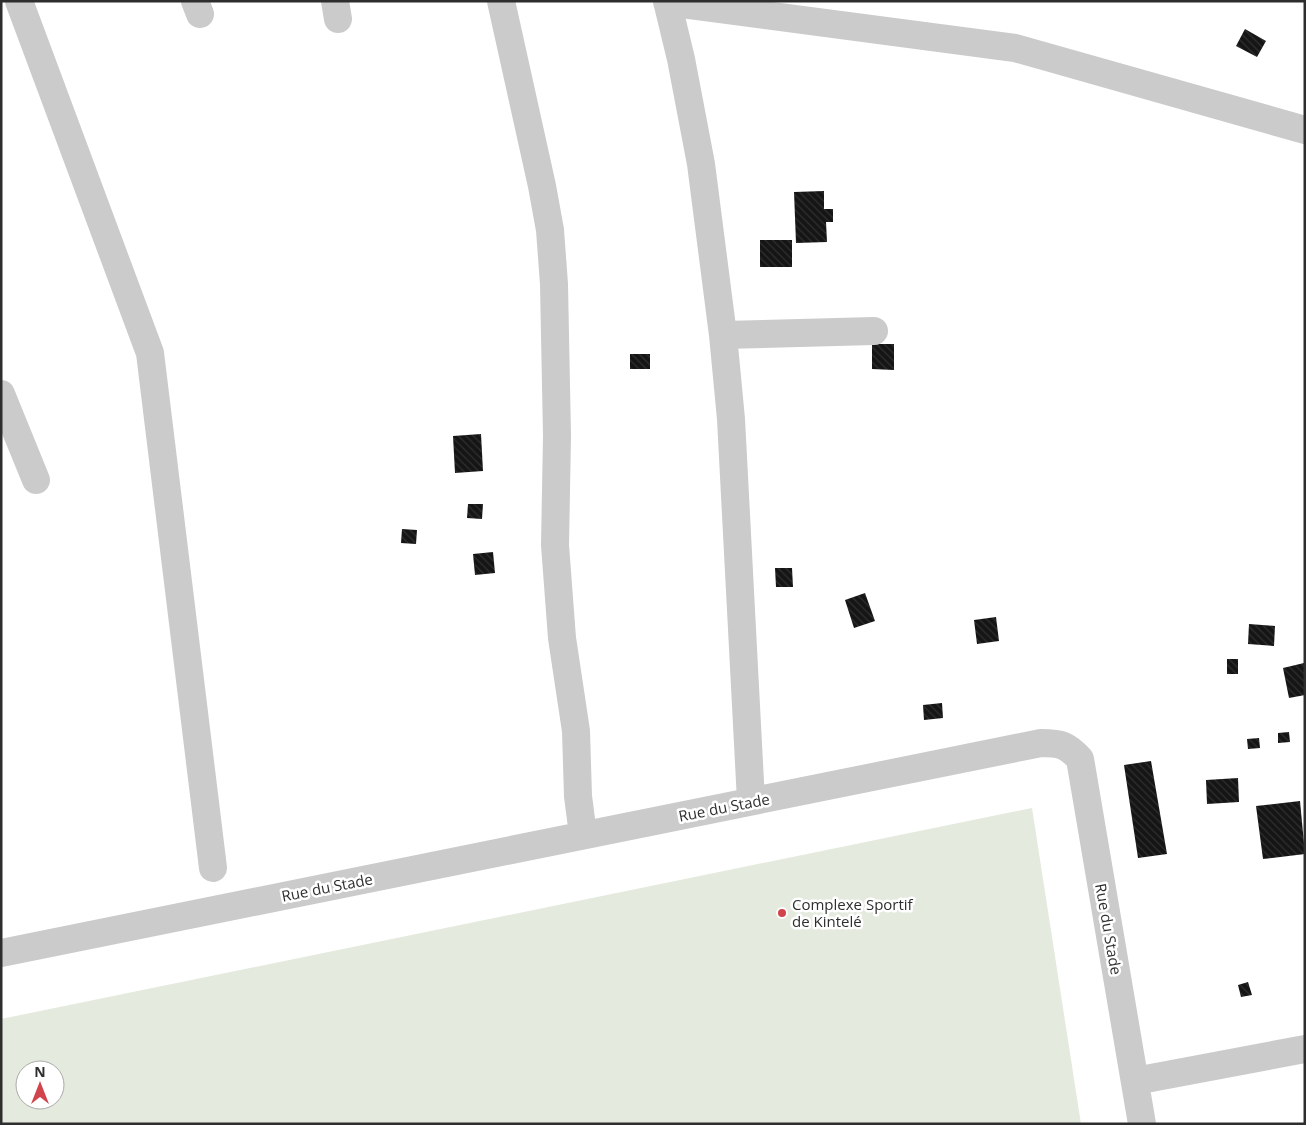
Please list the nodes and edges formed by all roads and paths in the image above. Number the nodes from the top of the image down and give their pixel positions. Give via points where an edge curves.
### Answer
1 (19, 1) edge
2 (501, 1) edge
3 (667, 2) edge
4 (1305, 130) edge
5 (874, 332) dead end
6 (723, 335) junction
7 (1, 394) edge
8 (36, 480) dead end
9 (751, 801) junction
10 (583, 835) junction
11 (213, 868) dead end
12 (1, 953) edge
13 (1305, 1049) edge
14 (1135, 1082) junction
15 (1142, 1124) edge

1 - 11 street via 150,353
2 - 10 street via 550,230 557,426 554,545 562,638 576,731
3 - 4 street via 1015,48
3 - 6 street via 701,164
5 - 6 street
6 - 9 street via 731,419
7 - 8 street
9 - 10 street, Rue du Stade
9 - 14 street, Rue du Stade via 1041,743 1056,743 1069,748 1080,759
10 - 12 street, Rue du Stade
13 - 14 street
14 - 15 street, Rue du Stade

